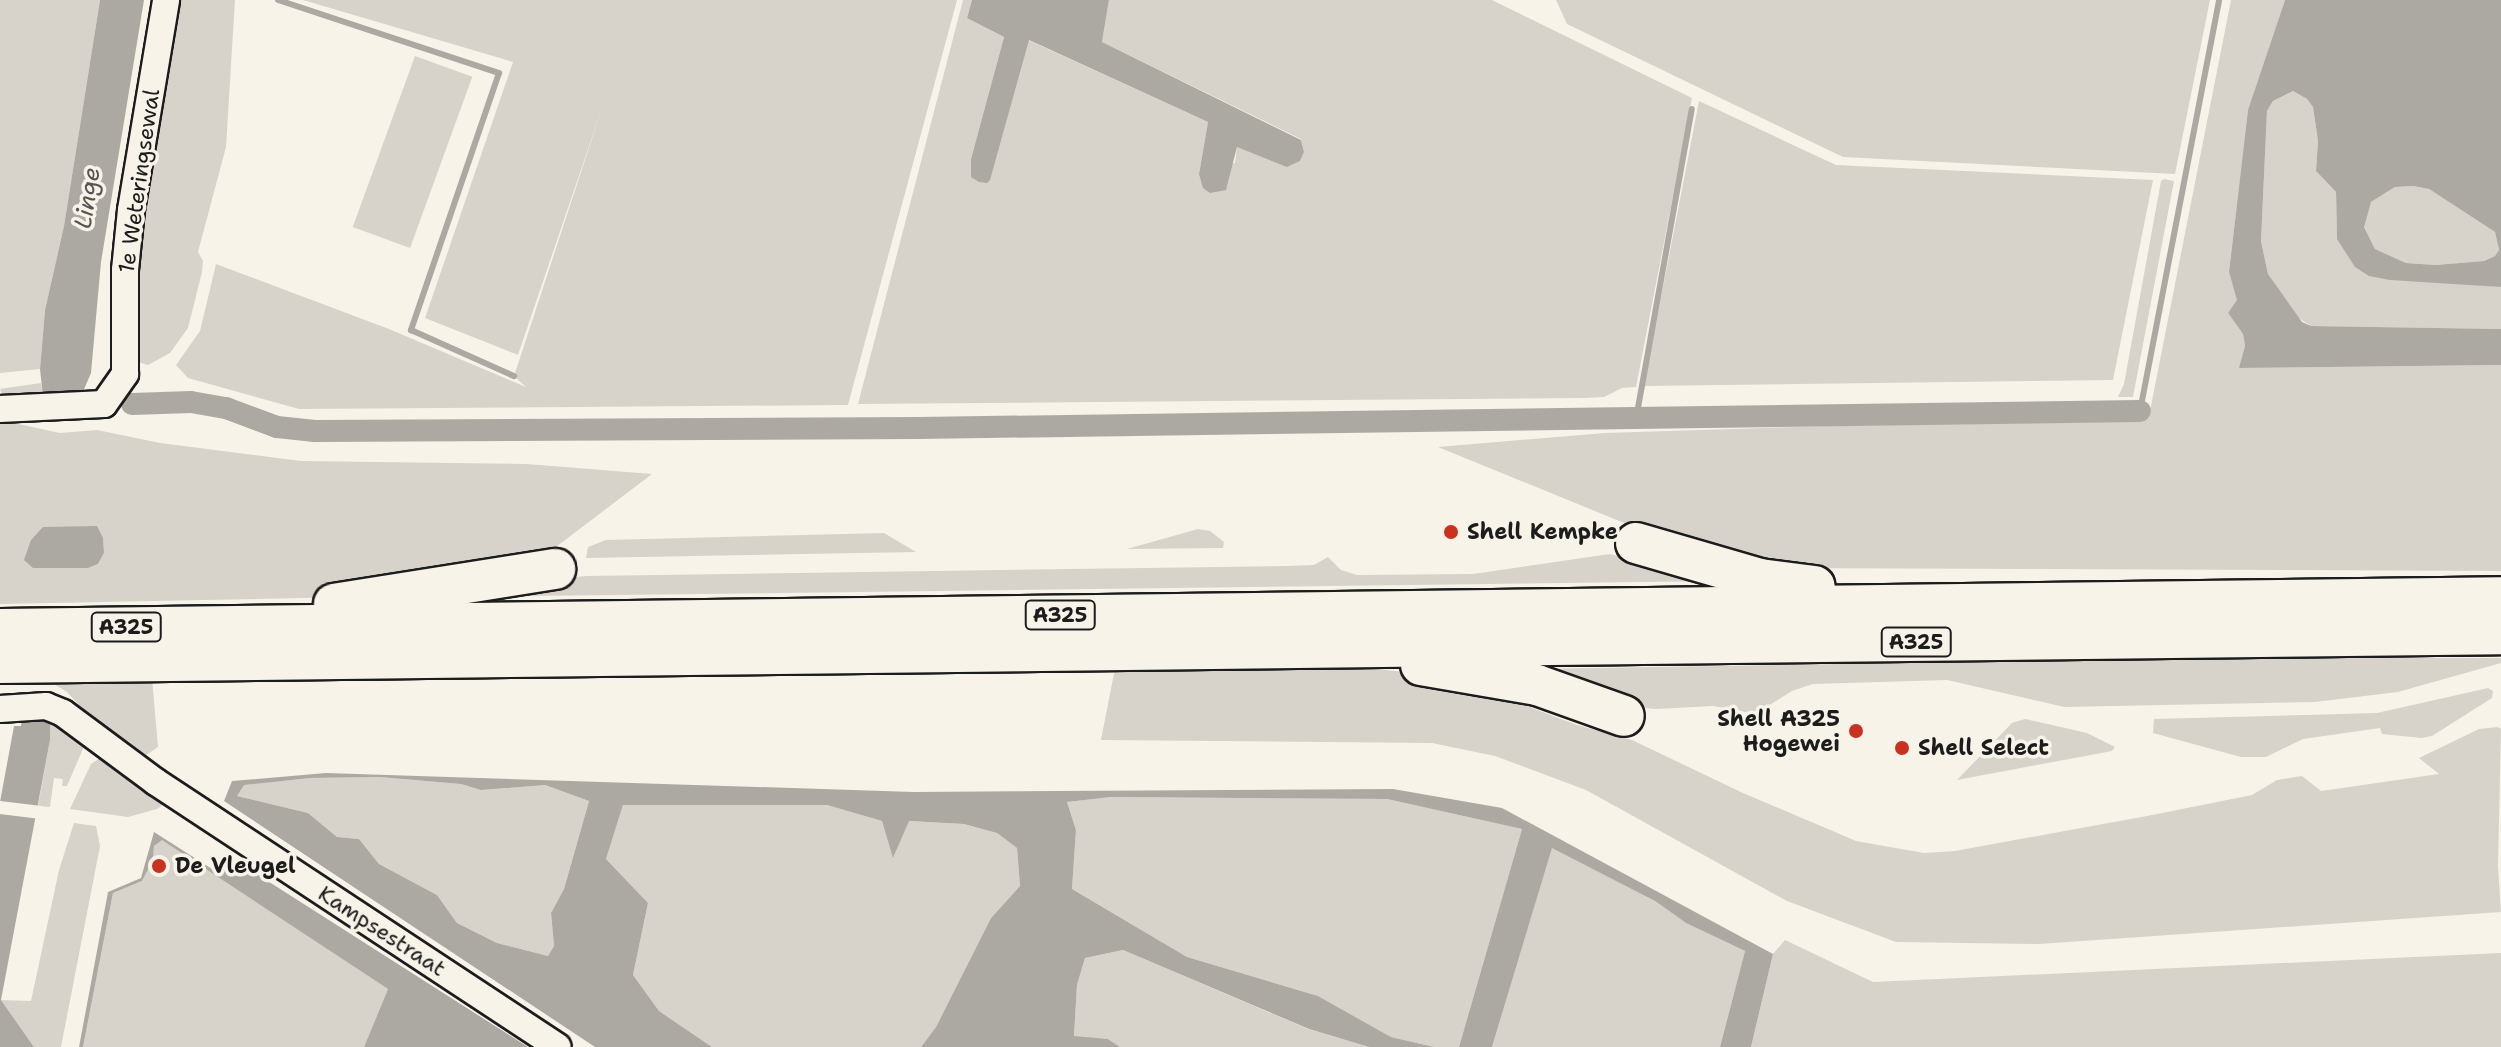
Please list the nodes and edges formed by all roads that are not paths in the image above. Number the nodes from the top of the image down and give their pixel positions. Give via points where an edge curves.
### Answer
1 (166, 0) edge
2 (0, 409) edge
3 (1636, 543) dead end
4 (555, 569) dead end
5 (2501, 597) edge
6 (1868, 606) junction
7 (252, 625) junction
8 (0, 629) edge
9 (2501, 634) edge
10 (1331, 648) junction
11 (0, 663) edge
12 (0, 709) edge
13 (1624, 716) dead end
14 (558, 1047) edge

1 - 2 street, 1e Weteringsewal via 131,210 125,374 104,404
3 - 6 highway via 1760,579 1821,587
4 - 7 highway via 320,606
5 - 6 highway, A325
6 - 7 highway, A325
7 - 8 highway, A325
9 - 10 highway, A325
10 - 11 highway, A325
10 - 13 highway via 1537,685
12 - 14 street, Kampsestraat via 46,706 63,713 156,782

